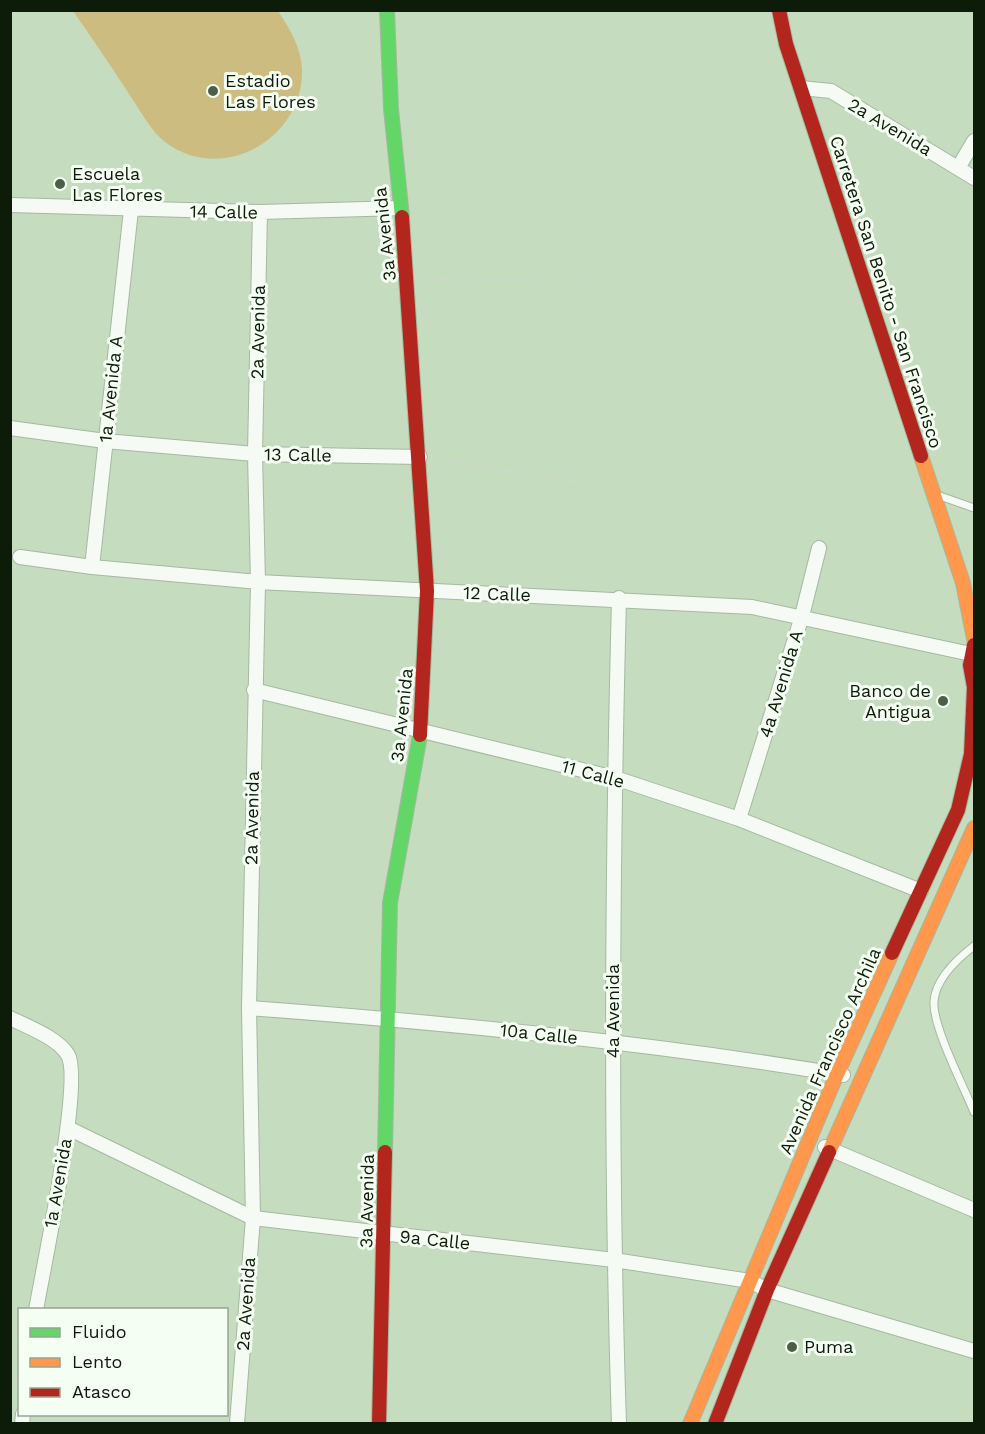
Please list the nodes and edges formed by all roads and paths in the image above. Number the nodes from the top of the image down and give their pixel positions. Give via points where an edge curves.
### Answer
1 (387, 10) edge
2 (779, 10) edge
3 (801, 88) junction
4 (975, 141) edge
5 (958, 168) junction
6 (975, 178) edge
7 (10, 205) edge
8 (401, 208) junction
9 (130, 210) junction
10 (260, 212) junction
11 (579, 274) dead end
12 (408, 283) junction
13 (10, 428) edge
14 (105, 441) junction
15 (255, 454) junction
16 (420, 457) junction
17 (585, 483) dead end
18 (932, 492) junction
19 (975, 508) edge
20 (819, 548) dead end
21 (20, 557) dead end
22 (92, 567) junction
23 (258, 582) junction
24 (969, 587) edge
25 (427, 591) junction
26 (619, 598) junction
27 (802, 616) junction
28 (975, 639) edge
29 (973, 650) edge
30 (974, 687) edge
31 (254, 690) junction
32 (421, 731) junction
33 (615, 778) junction
34 (739, 819) junction
35 (975, 828) edge
36 (921, 891) junction
37 (975, 946) edge
38 (249, 1008) junction
39 (10, 1018) edge
40 (387, 1018) junction
41 (613, 1042) junction
42 (837, 1074) junction
43 (862, 1078) junction
44 (975, 1112) edge
45 (68, 1128) junction
46 (809, 1140) junction
47 (830, 1149) junction
48 (975, 1210) edge
49 (253, 1218) junction
50 (385, 1234) junction
51 (614, 1260) junction
52 (750, 1281) junction
53 (767, 1290) junction
54 (36, 1308) edge
55 (975, 1351) edge
56 (237, 1424) edge
57 (379, 1424) edge
58 (619, 1424) edge
59 (690, 1424) edge
60 (715, 1424) edge

1 - 8 main road, 3a Avenida
2 - 3 main road, Carretera San Benito - San Francisco
3 - 5 street, 2a Avenida via 831,91
3 - 18 main road, Carretera San Benito - San Francisco
4 - 5 street
5 - 6 street, 2a Avenida
7 - 9 street, 14 Calle
8 - 10 street, 14 Calle
8 - 12 main road, 3a Avenida
9 - 10 street, 14 Calle
9 - 14 street, 1a Avenida A
10 - 15 street, 2a Avenida
11 - 12 path via 513,279 464,277
12 - 16 main road, 3a Avenida
13 - 14 street, 13 Calle
14 - 15 street, 13 Calle
14 - 22 street, 1a Avenida A
15 - 16 street, 13 Calle
15 - 23 street, 2a Avenida
16 - 17 path
16 - 25 main road, 3a Avenida
18 - 19 lane
18 - 24 main road, Carretera San Benito - San Francisco
20 - 27 street, 4a Avenida A
21 - 22 street, 12 Calle
22 - 23 street, 12 Calle
23 - 25 street, 12 Calle
23 - 31 street, 2a Avenida
24 - 28 main road, Carretera San Benito - San Francisco
25 - 26 street, 12 Calle
25 - 32 main road, 3a Avenida
26 - 27 street, 12 Calle via 752,607
26 - 33 street, 4a Avenida
27 - 29 street, 12 Calle
27 - 34 street, 4a Avenida A
29 - 30 main road, Avenida Francisco Archila
30 - 36 main road, Avenida Francisco Archila via 971,754 962,796
31 - 32 street, 11 Calle
31 - 38 street, 2a Avenida
32 - 33 street, 11 Calle
32 - 40 main road, 3a Avenida via 390,903
33 - 34 street, 11 Calle
33 - 41 street, 4a Avenida
34 - 36 street, 11 Calle
35 - 43 main road
36 - 42 main road, Avenida Francisco Archila
37 - 44 lane via 956,960 941,981 934,1002 939,1026
38 - 40 street, 10a Calle
38 - 49 street, 2a Avenida
39 - 45 street, 1a Avenida via 60,1045 69,1056 74,1074
40 - 41 street, 10a Calle
40 - 50 main road, 3a Avenida
41 - 42 street, 10a Calle
41 - 51 street, 4a Avenida
42 - 43 street, 10a Calle
42 - 46 main road, Avenida Francisco Archila
43 - 47 main road
45 - 49 street, 9a Calle
45 - 54 street, 1a Avenida
46 - 47 street
46 - 52 main road, Avenida Francisco Archila
47 - 48 street
47 - 53 main road
49 - 50 street, 9a Calle
49 - 56 street, 2a Avenida
50 - 51 street, 9a Calle
50 - 57 main road, 3a Avenida
51 - 52 street, 9a Calle
51 - 58 street, 4a Avenida
52 - 53 street, 9a Calle
52 - 59 main road, Avenida Francisco Archila
53 - 55 street, 9a Calle
53 - 60 main road

